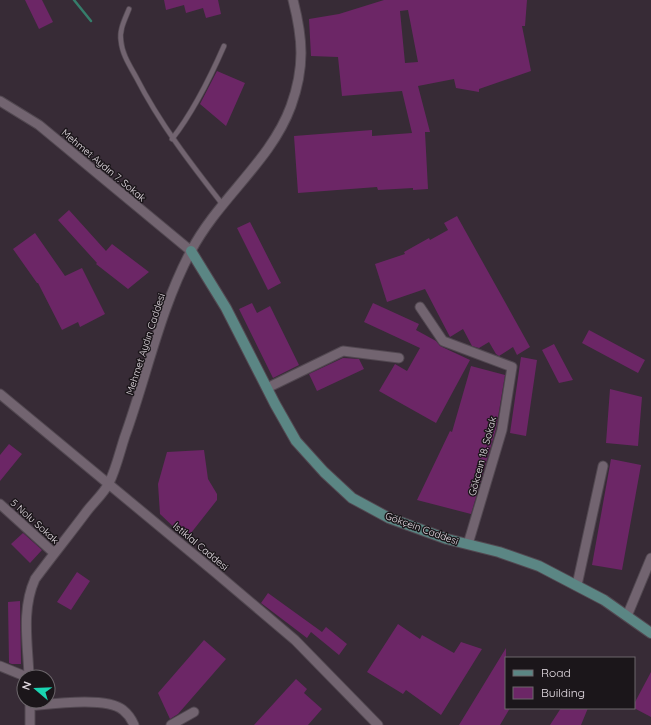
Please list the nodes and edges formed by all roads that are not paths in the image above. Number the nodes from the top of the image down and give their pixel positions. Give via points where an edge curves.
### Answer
1 (293, 0) edge
2 (129, 9) dead end
3 (224, 46) dead end
4 (0, 101) edge
5 (172, 139) junction
6 (223, 206) junction
7 (191, 251) junction
8 (420, 307) dead end
9 (399, 358) dead end
10 (267, 388) junction
11 (0, 394) edge
12 (603, 466) dead end
13 (109, 483) junction
14 (0, 504) edge
15 (468, 544) junction
16 (54, 554) junction
17 (651, 558) edge
18 (578, 585) junction
19 (627, 616) junction
20 (651, 633) edge
21 (0, 666) edge
22 (28, 669) edge
23 (16, 672) edge
24 (56, 703) edge
25 (30, 709) edge
26 (194, 712) dead end
27 (30, 725) edge
28 (134, 725) edge
29 (171, 725) edge
30 (378, 725) edge

1 - 6 street, Mehmet Aydın Caddesi via 302,51 299,78 291,106 283,124 265,151
2 - 5 lane via 121,32 122,47 152,107
3 - 5 lane via 209,80
4 - 7 street, Mehmet Aydın 7. Sokak via 39,124
5 - 6 lane
6 - 7 street, Mehmet Aydın Caddesi
7 - 10 street, Gökçein Caddesi via 226,308
7 - 13 street, Mehmet Aydın Caddesi via 165,311
8 - 15 street, Gökceın 18. Sokak via 442,341 512,367 502,430
9 - 10 street via 343,351
10 - 15 street, Gökçein Caddesi via 296,441 352,498 389,518
11 - 13 street, Istiklal Caddesi
12 - 18 street
13 - 16 street, Mehmet Aydın Caddesi
13 - 30 street, Istiklal Caddesi via 295,640
14 - 16 street, 5 Nolu Sokak
15 - 18 street, Gökçein Caddesi via 539,566
16 - 22 street, Mehmet Aydın Caddesi via 28,593
17 - 19 street
18 - 19 street, Gökçein Caddesi
19 - 20 street, Gökçein Caddesi
21 - 23 street
24 - 28 street via 96,702 117,706
25 - 27 street
26 - 29 street

